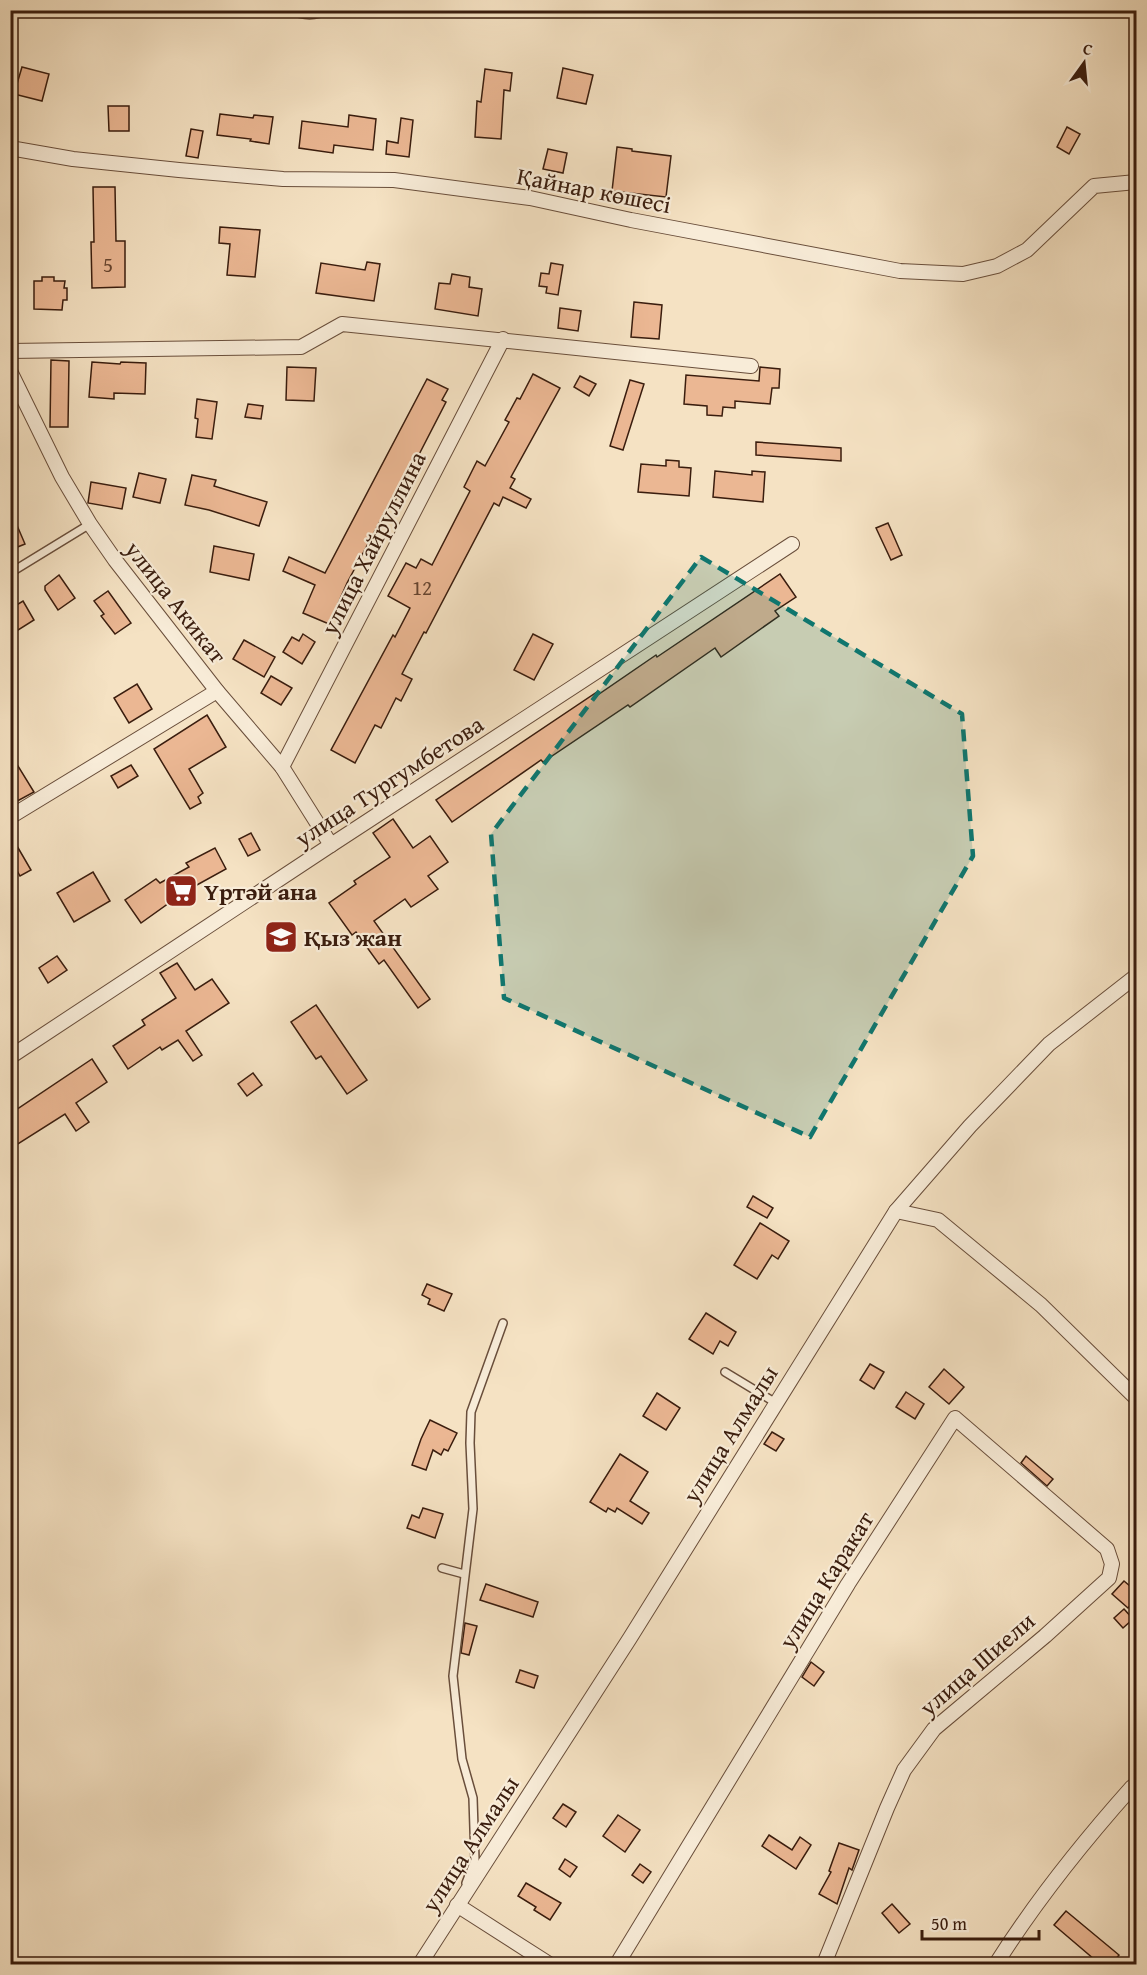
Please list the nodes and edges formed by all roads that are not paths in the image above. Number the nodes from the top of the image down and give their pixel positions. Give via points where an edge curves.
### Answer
1 (289, 10) edge
2 (327, 10) edge
3 (10, 148) edge
4 (1137, 182) edge
5 (503, 339) junction
6 (10, 351) edge
7 (751, 366) dead end
8 (10, 370) edge
9 (90, 524) junction
10 (792, 544) dead end
11 (10, 573) edge
12 (217, 691) junction
13 (282, 767) junction
14 (10, 817) edge
15 (331, 845) junction
16 (1137, 976) edge
17 (10, 1058) edge
18 (896, 1211) junction
19 (503, 1323) dead end
20 (724, 1372) dead end
21 (1137, 1398) edge
22 (776, 1403) junction
23 (442, 1568) dead end
24 (464, 1574) junction
25 (1109, 1578) joint
26 (1132, 1787) dead end
27 (457, 1905) junction
28 (420, 1965) edge
29 (549, 1965) edge
30 (617, 1965) edge
31 (824, 1965) edge
32 (996, 1965) edge

1 - 2 lane via 319,15
3 - 4 street, Қайнар көшесі via 73,159 284,179 394,180 530,198 900,271 963,274 997,266 1027,250 1094,186
5 - 6 street via 342,324 301,347
5 - 7 street
5 - 13 street, улица Хайруллина
8 - 9 street, улица Акикат via 62,477
9 - 11 lane
9 - 12 street, улица Акикат
10 - 15 street, улица Тургумбетова
12 - 13 street, улица Акикат
12 - 14 street
13 - 15 street, улица Акикат
15 - 17 street, улица Тургумбетова
16 - 18 street, улица Алмалы via 1049,1044
18 - 21 street via 938,1220 1041,1305
18 - 22 street, улица Алмалы
19 - 24 lane via 471,1412 473,1509
20 - 22 lane
22 - 27 street, улица Алмалы
23 - 24 lane
24 - 27 lane via 453,1676 462,1759 473,1798 475,1860
25 - 30 street, улица Каракат via 1112,1564 1107,1549 955,1418 848,1584
25 - 31 street, улица Шиели via 934,1729 904,1770
26 - 32 street via 1062,1872
27 - 28 street, улица Алмалы
27 - 29 street

